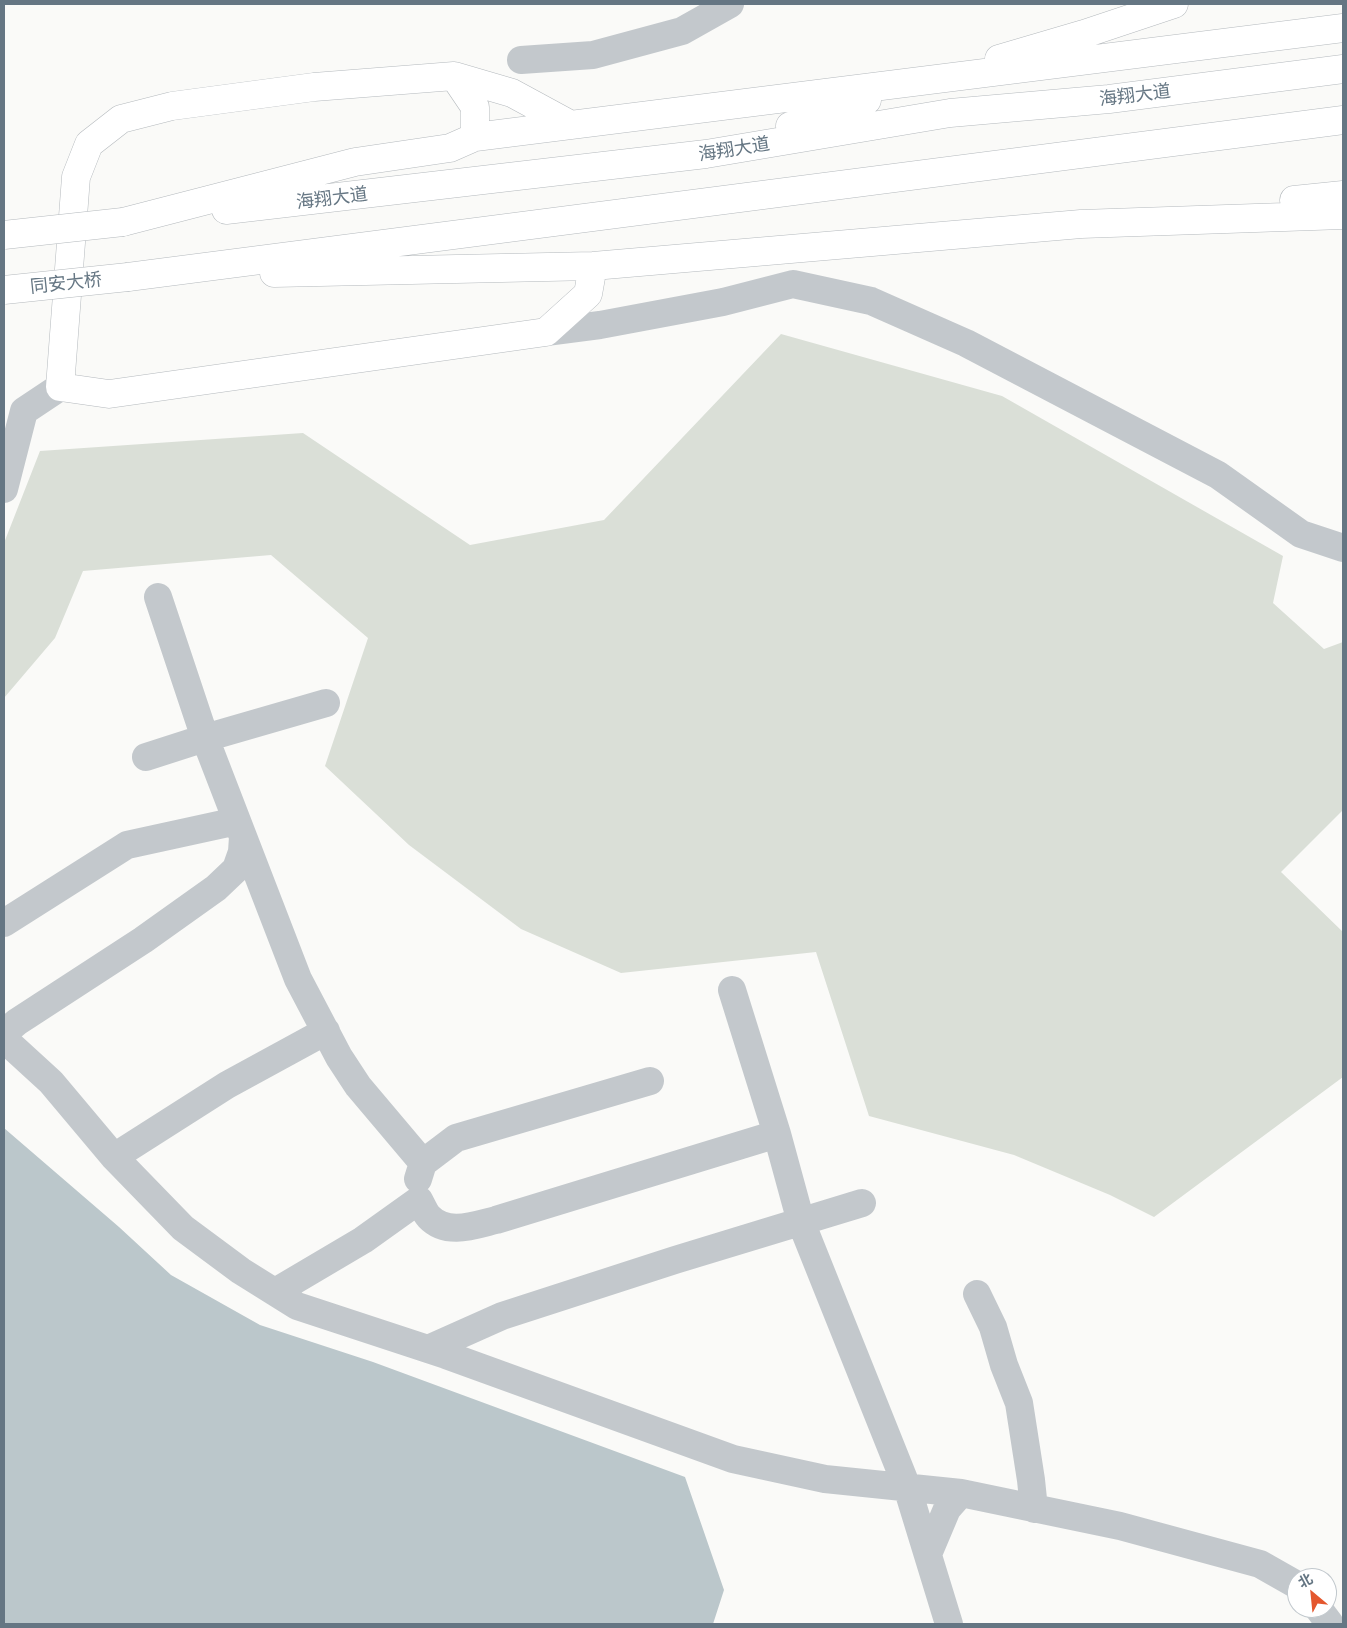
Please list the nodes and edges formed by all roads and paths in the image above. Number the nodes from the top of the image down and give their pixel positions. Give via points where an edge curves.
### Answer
1 (730, 4) edge
2 (1174, 4) edge
3 (1343, 28) edge
4 (1343, 44) edge
5 (521, 60) dead end
6 (1343, 69) edge
7 (454, 76) junction
8 (926, 81) junction
9 (1109, 98) junction
10 (1343, 120) edge
11 (571, 126) junction
12 (474, 137) junction
13 (706, 154) junction
14 (1343, 195) edge
15 (1343, 215) edge
16 (123, 222) junction
17 (1081, 224) junction
18 (4, 235) edge
19 (593, 266) junction
20 (128, 276) junction
21 (4, 290) edge
22 (546, 332) junction
23 (60, 387) junction
24 (4, 489) edge
25 (1343, 548) edge
26 (158, 597) dead end
27 (326, 703) dead end
28 (205, 738) junction
29 (146, 757) dead end
30 (240, 829) junction
31 (216, 888) junction
32 (262, 890) junction
33 (4, 923) edge
34 (732, 990) dead end
35 (326, 1031) junction
36 (4, 1033) edge
37 (4, 1039) edge
38 (650, 1081) dead end
39 (777, 1134) junction
40 (114, 1157) junction
41 (423, 1163) junction
42 (419, 1200) junction
43 (862, 1203) dead end
44 (801, 1222) junction
45 (275, 1292) junction
46 (977, 1294) dead end
47 (428, 1349) junction
48 (907, 1487) junction
49 (961, 1493) junction
50 (1034, 1509) junction
51 (928, 1554) junction
52 (1287, 1579) edge
53 (949, 1624) edge

1 - 5 street via 673,34 594,55
2 - 8 highway
3 - 8 highway
4 - 9 highway
6 - 9 highway, 海翔大道
7 - 11 highway via 512,93
7 - 12 highway via 475,107
7 - 23 highway via 314,87 172,106 121,119 89,144 76,178
8 - 11 highway
8 - 13 highway
9 - 13 highway, 海翔大道 via 950,113
10 - 20 highway
11 - 12 highway
12 - 16 highway via 450,148 355,162
13 - 16 highway, 海翔大道
14 - 17 highway
15 - 17 highway
16 - 18 highway, bridge
17 - 19 highway
19 - 20 highway
19 - 22 highway via 588,294
20 - 21 highway, 同安大桥, bridge
22 - 23 highway via 109,394
22 - 25 street via 723,302 793,284 871,301 966,344 1218,475 1301,534
23 - 24 street via 24,411
26 - 28 street
27 - 28 street
28 - 29 street
28 - 30 street
30 - 31 street via 242,852 236,869
30 - 32 street
30 - 33 street via 127,845
31 - 32 street via 236,882
31 - 36 street
32 - 35 street via 298,979
34 - 39 street
35 - 40 street via 226,1085
35 - 41 street via 358,1086
37 - 40 street via 51,1082
38 - 41 street via 456,1138
39 - 42 street via 496,1220 458,1228 443,1226 429,1217
39 - 44 street
40 - 45 street via 183,1228
41 - 42 street via 418,1180
42 - 45 street via 363,1240
43 - 44 street
44 - 47 street via 502,1316
44 - 48 street
45 - 47 street via 297,1306
46 - 50 street via 993,1326 1019,1402
47 - 48 street via 733,1459 825,1479
48 - 49 street
48 - 51 street
49 - 50 street
49 - 51 street via 947,1509
50 - 52 street via 1120,1526 1260,1564
51 - 53 street

